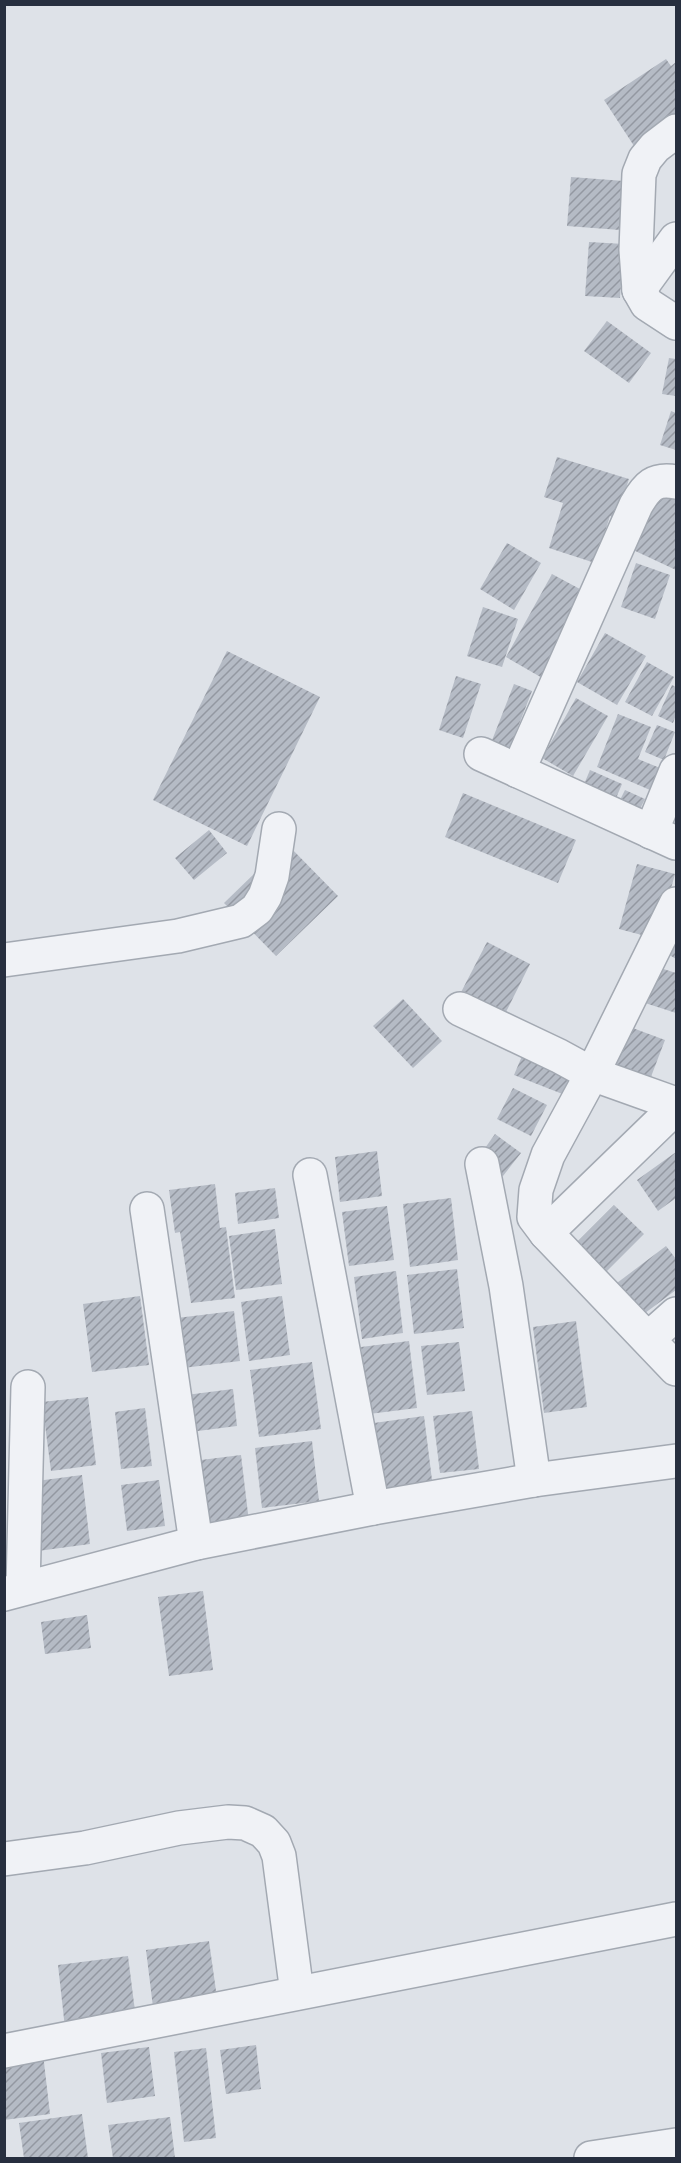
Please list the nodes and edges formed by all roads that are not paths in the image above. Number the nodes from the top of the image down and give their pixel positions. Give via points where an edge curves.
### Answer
1 (676, 131) edge
2 (676, 239) edge
3 (639, 290) junction
4 (676, 323) edge
5 (676, 482) edge
6 (481, 754) dead end
7 (518, 771) junction
8 (676, 771) edge
9 (279, 829) dead end
10 (664, 837) edge
11 (676, 904) edge
12 (4, 960) edge
13 (460, 1009) dead end
14 (592, 1074) junction
15 (676, 1106) edge
16 (482, 1164) dead end
17 (310, 1175) dead end
18 (147, 1209) dead end
19 (540, 1225) junction
20 (494, 1229) junction
21 (676, 1314) edge
22 (649, 1338) junction
23 (676, 1369) edge
24 (28, 1387) dead end
25 (676, 1461) edge
26 (534, 1480) junction
27 (373, 1508) junction
28 (196, 1543) junction
29 (14, 1591) edge
30 (4, 1859) edge
31 (676, 1919) edge
32 (297, 1993) junction
33 (4, 2051) edge
34 (676, 2145) edge
35 (591, 2158) edge

1 - 3 street via 654,147 639,174
2 - 3 street
3 - 4 street via 647,304
5 - 7 street via 666,480 646,488 636,505
6 - 7 street
7 - 10 street
8 - 10 street
9 - 12 street via 265,896 241,921 178,936
11 - 14 street
13 - 14 street
14 - 15 street
14 - 19 street via 548,1155 536,1190
15 - 19 street
16 - 20 street
17 - 27 street
18 - 28 street
19 - 20 street
19 - 22 street
20 - 26 street
21 - 22 street
22 - 23 street
24 - 29 street
25 - 26 street
26 - 27 street
27 - 28 street
28 - 29 street
30 - 32 street via 228,1822 245,1823 263,1831 279,1856
31 - 32 street
32 - 33 street
34 - 35 street

